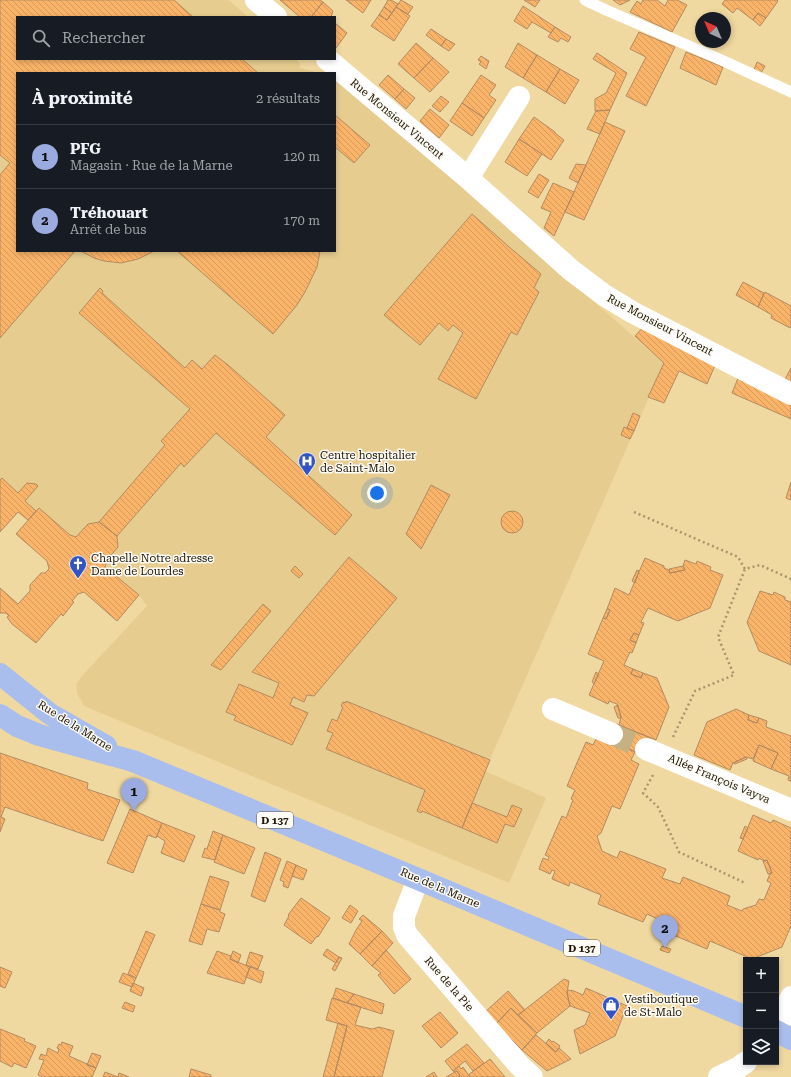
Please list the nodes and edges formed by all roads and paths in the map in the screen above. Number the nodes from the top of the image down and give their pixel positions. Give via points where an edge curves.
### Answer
1 (256, 0) edge
2 (585, 0) edge
3 (275, 16) edge
4 (328, 60) edge
5 (791, 92) edge
6 (520, 97) dead end
7 (468, 178) junction
8 (791, 394) edge
9 (634, 512) dead end
10 (745, 569) junction
11 (791, 579) edge
12 (3, 683) edge
13 (553, 709) dead end
14 (0, 715) edge
15 (612, 734) tunnel mouth
16 (655, 753) junction
17 (133, 762) junction
18 (791, 810) edge
19 (418, 879) junction
20 (745, 883) dead end
21 (791, 997) edge
22 (743, 1016) edge
23 (779, 1022) edge
24 (779, 1033) edge
25 (791, 1039) edge
26 (743, 1064) edge
27 (532, 1077) edge
28 (719, 1077) edge

1 - 3 street
2 - 5 lane
4 - 7 street, Rue Monsieur Vincent
6 - 7 street
7 - 8 street, Rue Monsieur Vincent via 571,270 604,295
9 - 10 path via 738,557
10 - 11 path via 760,565
10 - 16 path via 718,637 734,675 695,691
12 - 17 main road, Rue de la Marne / D 137 via 50,714
13 - 15 street
14 - 17 main road, Rue de la Marne / D 137 via 17,726 39,735
16 - 18 street, Allée François Vayva
16 - 20 path via 643,793 658,807 679,852
17 - 19 main road, Rue de la Marne / D 137
19 - 22 main road, Rue de la Marne / D 137
19 - 27 street, Rue de la Pie via 404,916 407,935
21 - 23 street
24 - 25 main road
26 - 28 street

